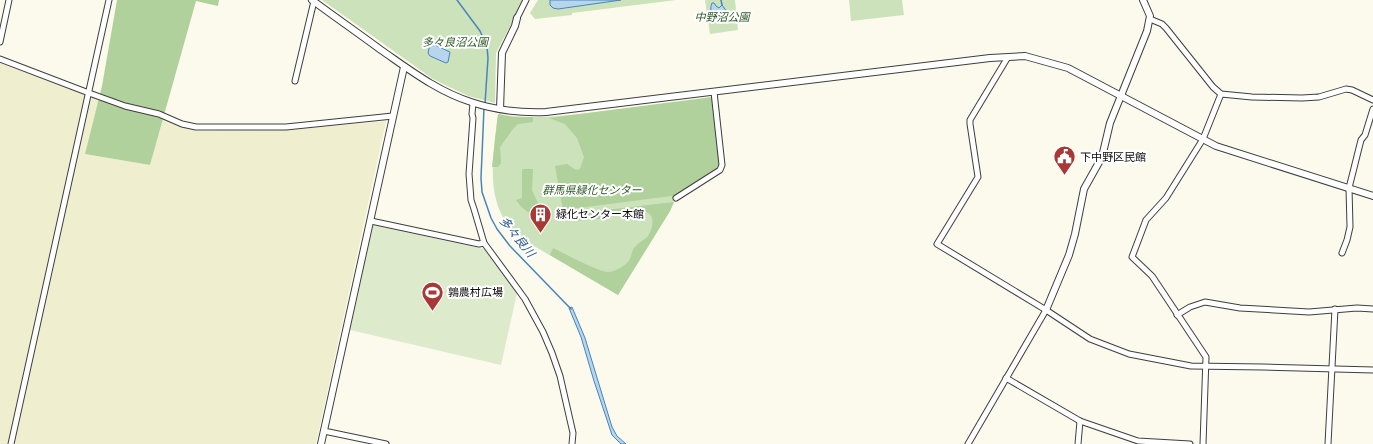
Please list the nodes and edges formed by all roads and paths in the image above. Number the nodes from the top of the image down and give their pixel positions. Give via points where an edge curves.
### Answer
1 (9, 0) edge
2 (109, 0) edge
3 (526, 0) edge
4 (1143, 0) edge
5 (313, 1) edge
6 (517, 18) joint
7 (1150, 19) junction
8 (0, 42) edge
9 (1008, 57) junction
10 (0, 59) edge
11 (404, 67) junction
12 (295, 81) dead end
13 (714, 92) junction
14 (89, 93) junction
15 (1221, 94) junction
16 (1122, 96) junction
17 (1373, 100) edge
18 (474, 103) junction
19 (500, 109) junction
20 (1373, 109) edge
21 (393, 116) junction
22 (1203, 139) junction
23 (1349, 188) junction
24 (1373, 196) edge
25 (676, 198) dead end
26 (371, 221) junction
27 (484, 243) junction
28 (1342, 253) dead end
29 (1335, 309) junction
30 (1373, 309) edge
31 (1046, 310) junction
32 (1177, 315) junction
33 (1207, 366) junction
34 (1332, 369) junction
35 (1373, 370) edge
36 (1006, 378) junction
37 (1080, 421) junction
38 (324, 431) junction
39 (11, 444) edge
40 (321, 444) edge
41 (386, 444) edge
42 (572, 444) edge
43 (968, 444) edge
44 (1078, 444) edge
45 (1190, 444) edge
46 (1203, 444) edge
47 (1328, 444) edge

1 - 8 street
2 - 14 street
3 - 6 street
4 - 7 street
5 - 11 street
5 - 12 street
6 - 19 street via 502,53
7 - 15 street via 1166,28
7 - 16 street
9 - 13 street
9 - 16 street via 1025,56 1068,68
9 - 31 street via 970,120 978,177 936,244
10 - 14 street
11 - 18 street via 434,86
11 - 21 street
13 - 19 street via 546,112
13 - 25 street via 722,165 720,170
14 - 21 street via 196,127 286,127
14 - 39 street
15 - 17 street via 1302,98 1319,97 1346,89
15 - 22 street
16 - 22 street
16 - 31 street via 1110,123 1099,164 1084,189 1069,255
18 - 19 street
18 - 27 street via 470,189
20 - 23 street via 1361,140
21 - 26 street
22 - 23 street via 1224,149
22 - 32 street via 1166,198 1146,220 1132,257 1152,276
23 - 24 street
23 - 28 street via 1350,227
26 - 27 street
26 - 38 street
27 - 42 street via 525,299 543,332 560,376 573,433
29 - 30 street
29 - 32 street via 1310,312 1240,308 1205,302
29 - 34 street
31 - 33 street via 1103,345 1151,359
31 - 36 street
32 - 33 street via 1206,357
33 - 34 street
33 - 46 street
34 - 35 street
34 - 47 street
36 - 37 street
36 - 43 street
37 - 44 street
37 - 45 street via 1138,442
38 - 40 street
38 - 41 street

